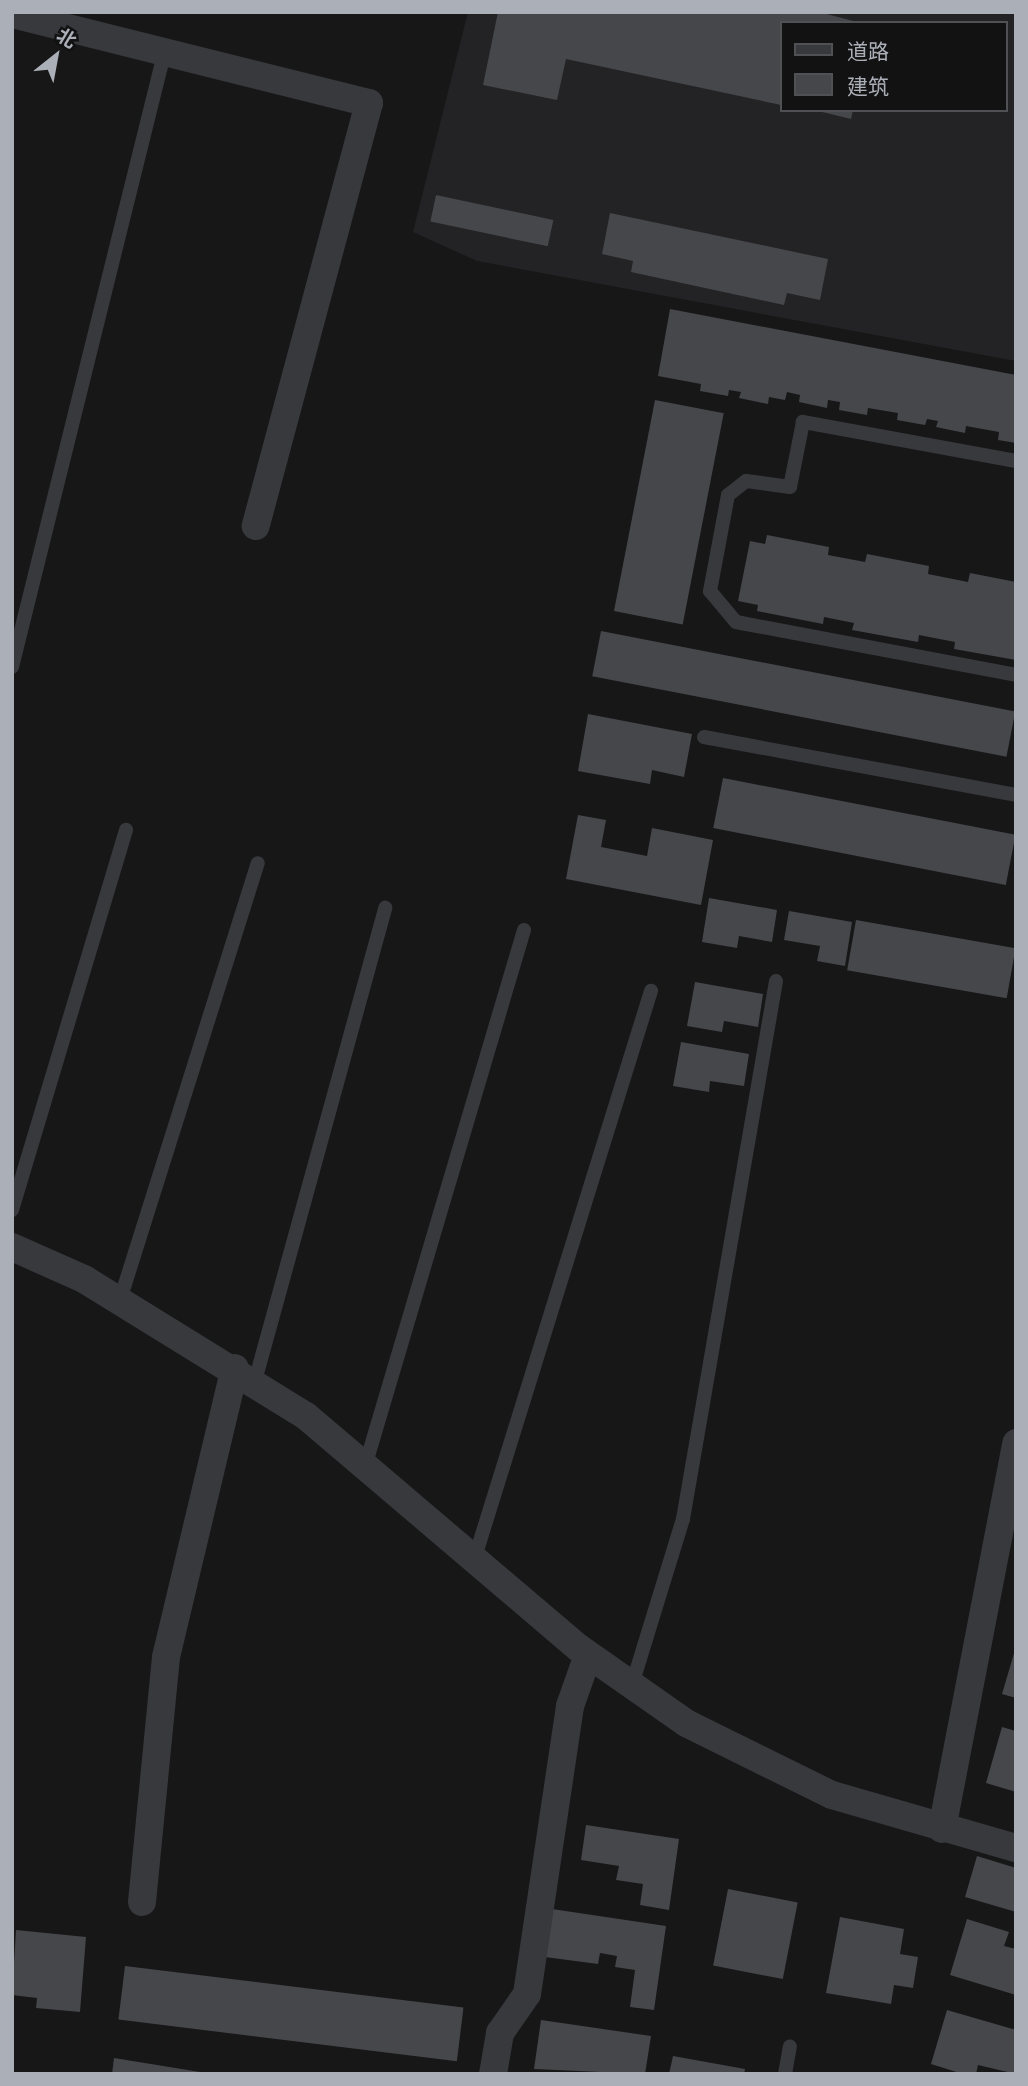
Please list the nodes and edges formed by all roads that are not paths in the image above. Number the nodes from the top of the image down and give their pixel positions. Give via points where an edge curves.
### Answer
1 (12, 15) edge
2 (165, 50) junction
3 (1016, 461) edge
4 (256, 526) dead end
5 (12, 667) edge
6 (1016, 675) edge
7 (704, 737) dead end
8 (1016, 795) edge
9 (126, 830) dead end
10 (258, 863) dead end
11 (385, 908) dead end
12 (524, 930) dead end
13 (776, 981) dead end
14 (651, 991) dead end
15 (12, 1210) edge
16 (12, 1247) edge
17 (120, 1300) junction
18 (245, 1375) junction
19 (1016, 1443) edge
20 (366, 1463) junction
21 (475, 1557) junction
22 (588, 1655) junction
23 (631, 1688) junction
24 (942, 1829) junction
25 (1016, 1847) edge
26 (142, 1902) dead end
27 (790, 2046) dead end
28 (493, 2074) edge
29 (785, 2074) edge

1 - 2 street
2 - 4 street via 369,103
2 - 5 lane
3 - 6 lane via 803,422 790,487 746,481 728,495 710,592 736,622
7 - 8 lane
9 - 15 lane
10 - 17 lane
11 - 18 lane
12 - 20 lane
13 - 23 lane via 683,1519
14 - 21 lane
16 - 17 street
17 - 18 street
18 - 20 street
18 - 26 street via 166,1657
19 - 24 street
20 - 21 street
21 - 22 street
22 - 23 street
22 - 28 street via 570,1706 527,1994 500,2033
23 - 24 street via 790,1778
24 - 25 street
27 - 29 lane

